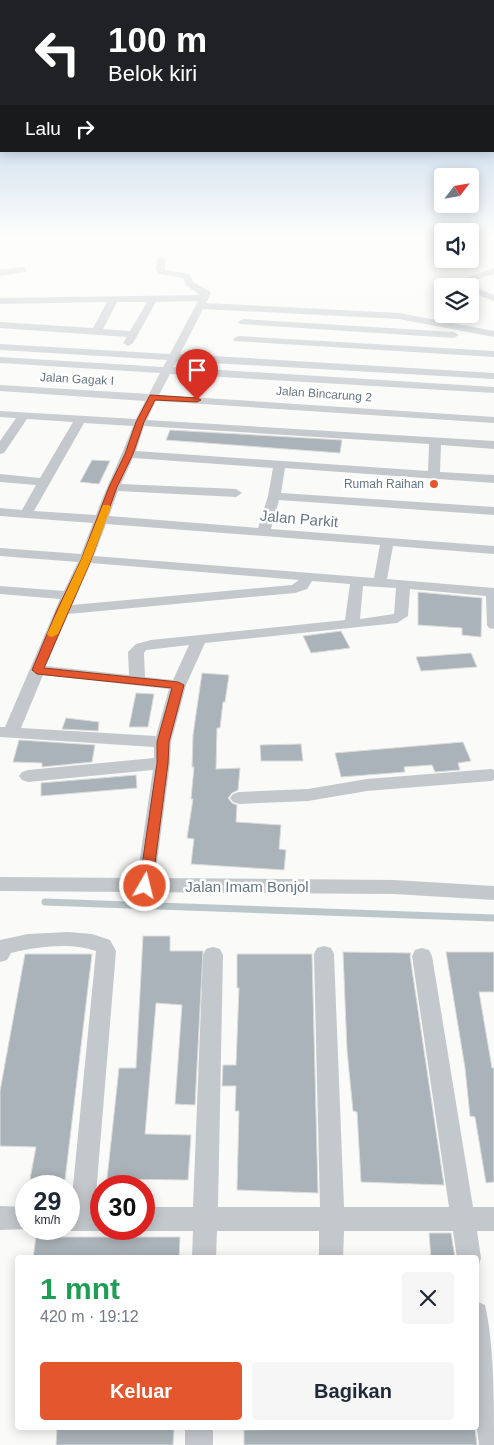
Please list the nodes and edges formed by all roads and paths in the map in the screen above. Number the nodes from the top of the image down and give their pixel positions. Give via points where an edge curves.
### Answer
1 (34, 304) edge
2 (74, 304) edge
3 (111, 304) edge
4 (150, 304) edge
5 (200, 304) edge
6 (225, 304) edge
7 (248, 308) junction
8 (387, 316) junction
9 (62, 321) junction
10 (243, 322) junction
11 (0, 325) edge
12 (18, 326) junction
13 (97, 331) junction
14 (382, 331) junction
15 (133, 334) junction
16 (494, 336) edge
17 (1, 347) edge
18 (380, 347) junction
19 (233, 350) junction
20 (122, 354) junction
21 (494, 354) edge
22 (172, 357) junction
23 (0, 360) edge
24 (167, 370) junction
25 (373, 370) junction
26 (494, 376) edge
27 (0, 388) edge
28 (494, 390) edge
29 (366, 396) junction
30 (152, 397) junction
31 (0, 414) edge
32 (24, 415) junction
33 (80, 419) junction
34 (494, 420) edge
35 (140, 422) junction
36 (435, 442) junction
37 (1, 445) edge
38 (494, 445) edge
39 (129, 454) junction
40 (280, 464) junction
41 (434, 475) junction
42 (0, 478) edge
43 (494, 479) edge
44 (43, 482) junction
45 (113, 487) junction
46 (236, 494) dead end
47 (274, 496) junction
48 (494, 511) edge
49 (0, 512) edge
50 (26, 514) junction
51 (102, 521) junction
52 (263, 532) junction
53 (387, 543) junction
54 (494, 550) edge
55 (0, 552) edge
56 (86, 560) junction
57 (308, 577) junction
58 (357, 581) junction
59 (380, 582) junction
60 (403, 585) junction
61 (0, 590) edge
62 (493, 592) edge
63 (69, 596) junction
64 (62, 610) junction
65 (352, 624) junction
66 (494, 625) edge
67 (200, 638) junction
68 (37, 670) junction
69 (137, 682) junction
70 (178, 685) junction
71 (6, 733) edge
72 (163, 742) junction
73 (162, 763) junction
74 (28, 776) dead end
75 (493, 780) edge
76 (239, 798) dead end
77 (0, 884) edge
78 (145, 886) junction
79 (494, 893) edge
80 (0, 954) edge
81 (324, 954) dead end
82 (213, 955) dead end
83 (422, 956) dead end
84 (0, 1218) edge
85 (15, 1218) edge
86 (332, 1218) junction
87 (84, 1219) edge
88 (155, 1219) edge
89 (207, 1219) junction
90 (494, 1219) edge
91 (464, 1221) junction
92 (204, 1255) edge
93 (331, 1255) edge
94 (469, 1255) edge
95 (479, 1359) edge
96 (199, 1430) edge
97 (199, 1445) edge
98 (493, 1445) edge

1 - 12 street
2 - 9 street
3 - 13 street
4 - 15 street
5 - 22 street
6 - 7 street
7 - 8 street
7 - 10 street
8 - 14 street
8 - 16 street
9 - 12 street
9 - 13 street
10 - 14 street
10 - 19 street
11 - 12 street
12 - 17 street
13 - 15 street
14 - 16 street
14 - 18 street
15 - 20 street
17 - 20 street
18 - 19 street
18 - 21 street
18 - 25 street
19 - 22 street
19 - 25 street
20 - 22 street
22 - 24 street
23 - 24 street
24 - 29 street
24 - 30 street
25 - 26 street
25 - 29 street
27 - 30 street, Jalan Gagak I
28 - 29 street
29 - 30 street, Jalan Bincarung 2
29 - 34 street, Jalan Bincarung 2
30 - 35 street
31 - 32 street
32 - 33 street
32 - 37 street
33 - 35 street
33 - 44 street
35 - 36 street
35 - 39 street
36 - 38 street
36 - 41 street
39 - 40 street
39 - 45 street
40 - 41 street
40 - 47 street
41 - 43 street
42 - 44 street
44 - 50 street
45 - 46 street
45 - 51 street
47 - 48 street
47 - 52 street
49 - 50 street, Jalan Parkit
50 - 51 street, Jalan Parkit
51 - 52 street, Jalan Parkit
51 - 56 street
52 - 53 street, Jalan Parkit
53 - 54 street, Jalan Parkit
53 - 59 street
55 - 56 street
56 - 57 street
56 - 63 street
57 - 58 street
57 - 64 street via 302,586 295,589
58 - 59 street
58 - 65 street
59 - 60 street
60 - 62 street
60 - 65 street via 398,618
61 - 63 street
62 - 66 street
63 - 64 street
64 - 68 street
65 - 67 street
67 - 69 street via 142,647 136,652
67 - 70 street
68 - 69 street
68 - 71 street
69 - 70 street
70 - 72 street
71 - 72 street
72 - 73 street
73 - 74 street
73 - 78 street
75 - 76 street via 367,785 308,794
77 - 78 street, Jalan Imam Bonjol
78 - 79 street, Jalan Imam Bonjol via 394,887
80 - 87 street via 5,946 22,942 77,940 103,945 106,951
81 - 86 street
82 - 89 street
83 - 91 street
84 - 85 street
86 - 89 street
86 - 91 street
86 - 93 street
88 - 89 street
89 - 92 street
90 - 91 street
91 - 94 street
95 - 98 street
96 - 97 street

